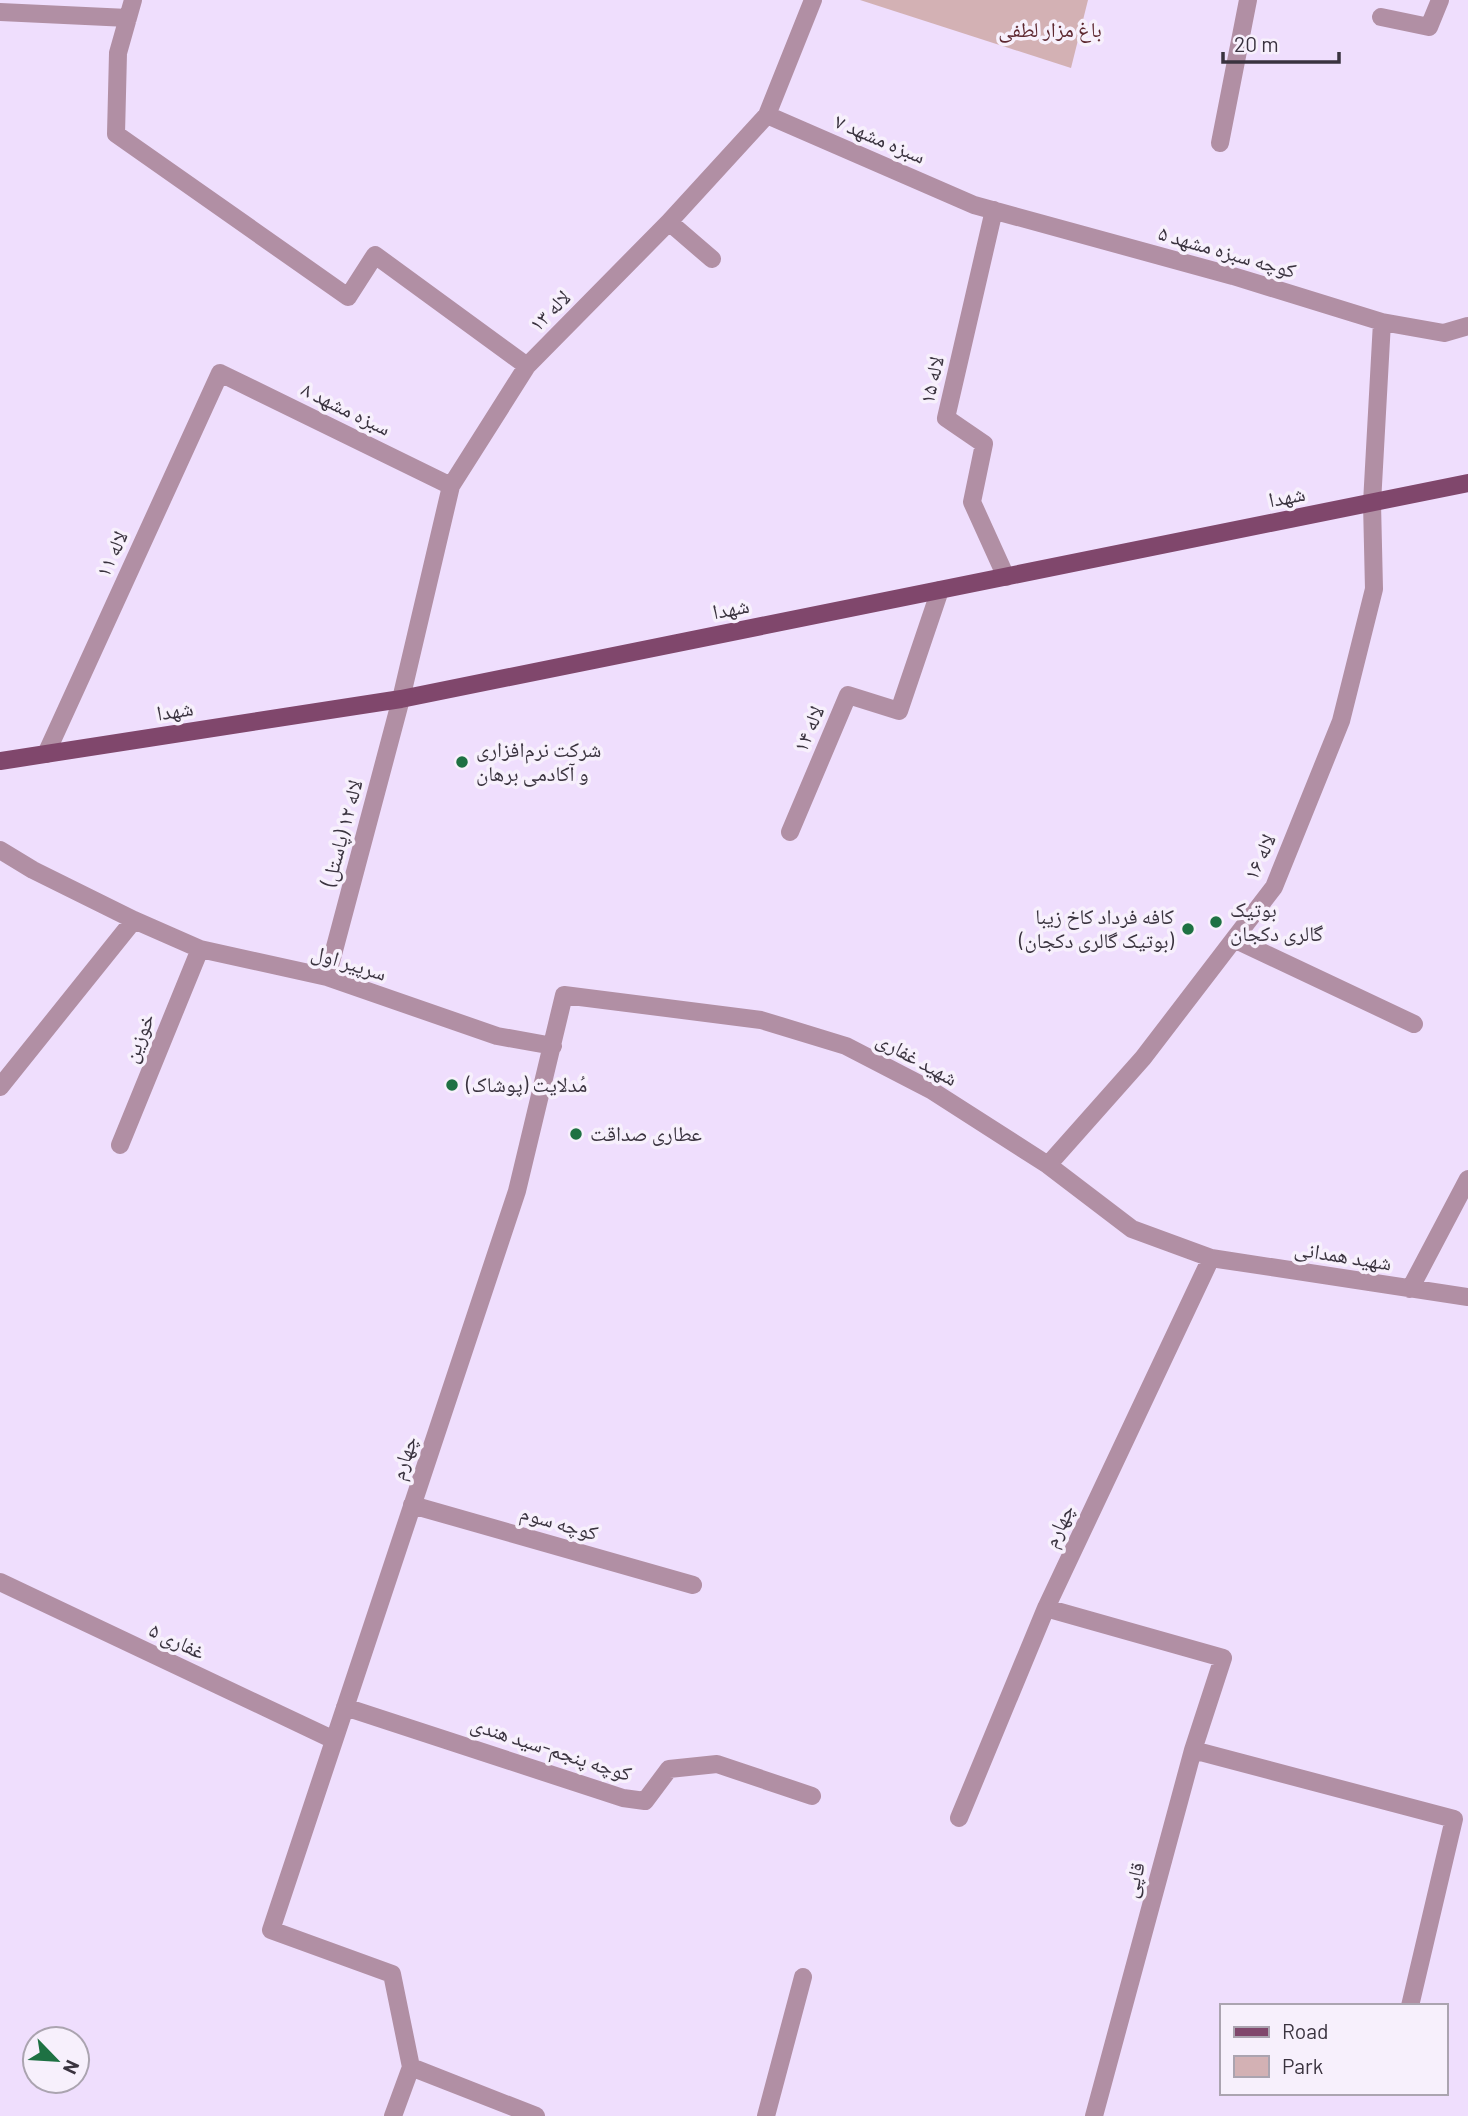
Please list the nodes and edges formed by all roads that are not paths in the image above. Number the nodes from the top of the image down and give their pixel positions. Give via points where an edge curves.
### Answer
1 (133, 0) edge
2 (813, 0) edge
3 (1248, 0) edge
4 (1440, 0) edge
5 (0, 12) edge
6 (1381, 17) dead end
7 (128, 18) junction
8 (767, 115) junction
9 (1220, 143) dead end
10 (974, 205) joint
11 (994, 210) junction
12 (669, 222) junction
13 (712, 259) dead end
14 (1382, 322) junction
15 (1468, 326) edge
16 (527, 366) junction
17 (220, 373) joint
18 (1468, 484) edge
19 (451, 486) junction
20 (1372, 503) junction
21 (1006, 577) junction
22 (940, 590) junction
23 (401, 699) junction
24 (46, 754) junction
25 (0, 761) edge
26 (790, 832) dead end
27 (0, 850) edge
28 (134, 920) junction
29 (1234, 939) junction
30 (200, 949) junction
31 (327, 978) junction
32 (564, 995) joint
33 (1414, 1024) dead end
34 (553, 1046) junction
35 (0, 1087) edge
36 (120, 1145) dead end
37 (1048, 1166) junction
38 (1468, 1179) edge
39 (1211, 1258) junction
40 (1410, 1289) junction
41 (1468, 1297) edge
42 (412, 1505) junction
43 (0, 1582) edge
44 (693, 1585) dead end
45 (1046, 1608) junction
46 (345, 1707) junction
47 (334, 1740) junction
48 (1193, 1750) junction
49 (812, 1796) dead end
50 (959, 1818) dead end
51 (803, 1977) dead end
52 (1410, 2004) edge
53 (411, 2067) junction
54 (393, 2116) edge
55 (536, 2116) edge
56 (766, 2116) edge
57 (1094, 2116) edge

1 - 7 street
2 - 8 street, لاله ۱۳
3 - 9 street
4 - 6 street via 1429,27
5 - 7 street
7 - 16 street via 118,53 116,134 348,297 375,255
8 - 10 street, ۷ سبزه مشهد
8 - 12 street, لاله ۱۳
10 - 11 street, کوچه سبزه مشهد ۵
11 - 14 street, کوچه سبزه مشهد ۵
11 - 21 street, ۱۵ لاله via 946,418 984,444 972,502
12 - 13 street
12 - 16 street, لاله ۱۳
14 - 15 street, کوچه سبزه مشهد ۵ via 1444,333
14 - 20 street, لاله ۱۶
16 - 19 street, لاله ۱۳
17 - 19 street, ۸ سبزه مشهد
17 - 24 street, ۱۱ لاله
18 - 20 main road, شهدا
19 - 23 street, لاله ۱۳
20 - 21 main road, شهدا
20 - 29 street, لاله ۱۶ via 1374,589 1341,721 1275,887
21 - 22 main road, شهدا
22 - 23 main road, شهدا
22 - 26 street, ۱۴ لاله via 899,711 848,695
23 - 24 main road, شهدا
23 - 31 street, لاله ۱۲ (پاستل)
24 - 25 main road, شهدا
27 - 28 street, سرپیر اول
28 - 30 street, سرپیر اول
28 - 35 street
29 - 33 street
29 - 37 street, لاله ۱۶ via 1143,1058
30 - 31 street, سرپیر اول
30 - 36 street, خوزین
31 - 34 street, سرپیر اول via 497,1036
32 - 34 street, چهارم
32 - 37 street, شهید غفاری via 761,1020 846,1046 932,1090
34 - 42 street, چهارم via 517,1192
37 - 39 street, شهید غفاری via 1132,1229
38 - 40 street
39 - 40 street, شهید همدانی
39 - 45 street, چهارم
40 - 41 street, شهید همدانی
42 - 44 street, کوچه سوم
42 - 46 street, چهارم
43 - 47 street, غفاری ۵
45 - 48 street, قاپی via 1223,1658
45 - 50 street, چهارم
46 - 47 street, چهارم
46 - 49 street, کوچه پنجم-سید هندی via 623,1798 645,1801 669,1769 717,1765
47 - 53 street, چهارم via 271,1930 392,1974
48 - 52 street via 1454,1819
48 - 57 street, قاپی
51 - 56 street
53 - 54 street
53 - 55 street

